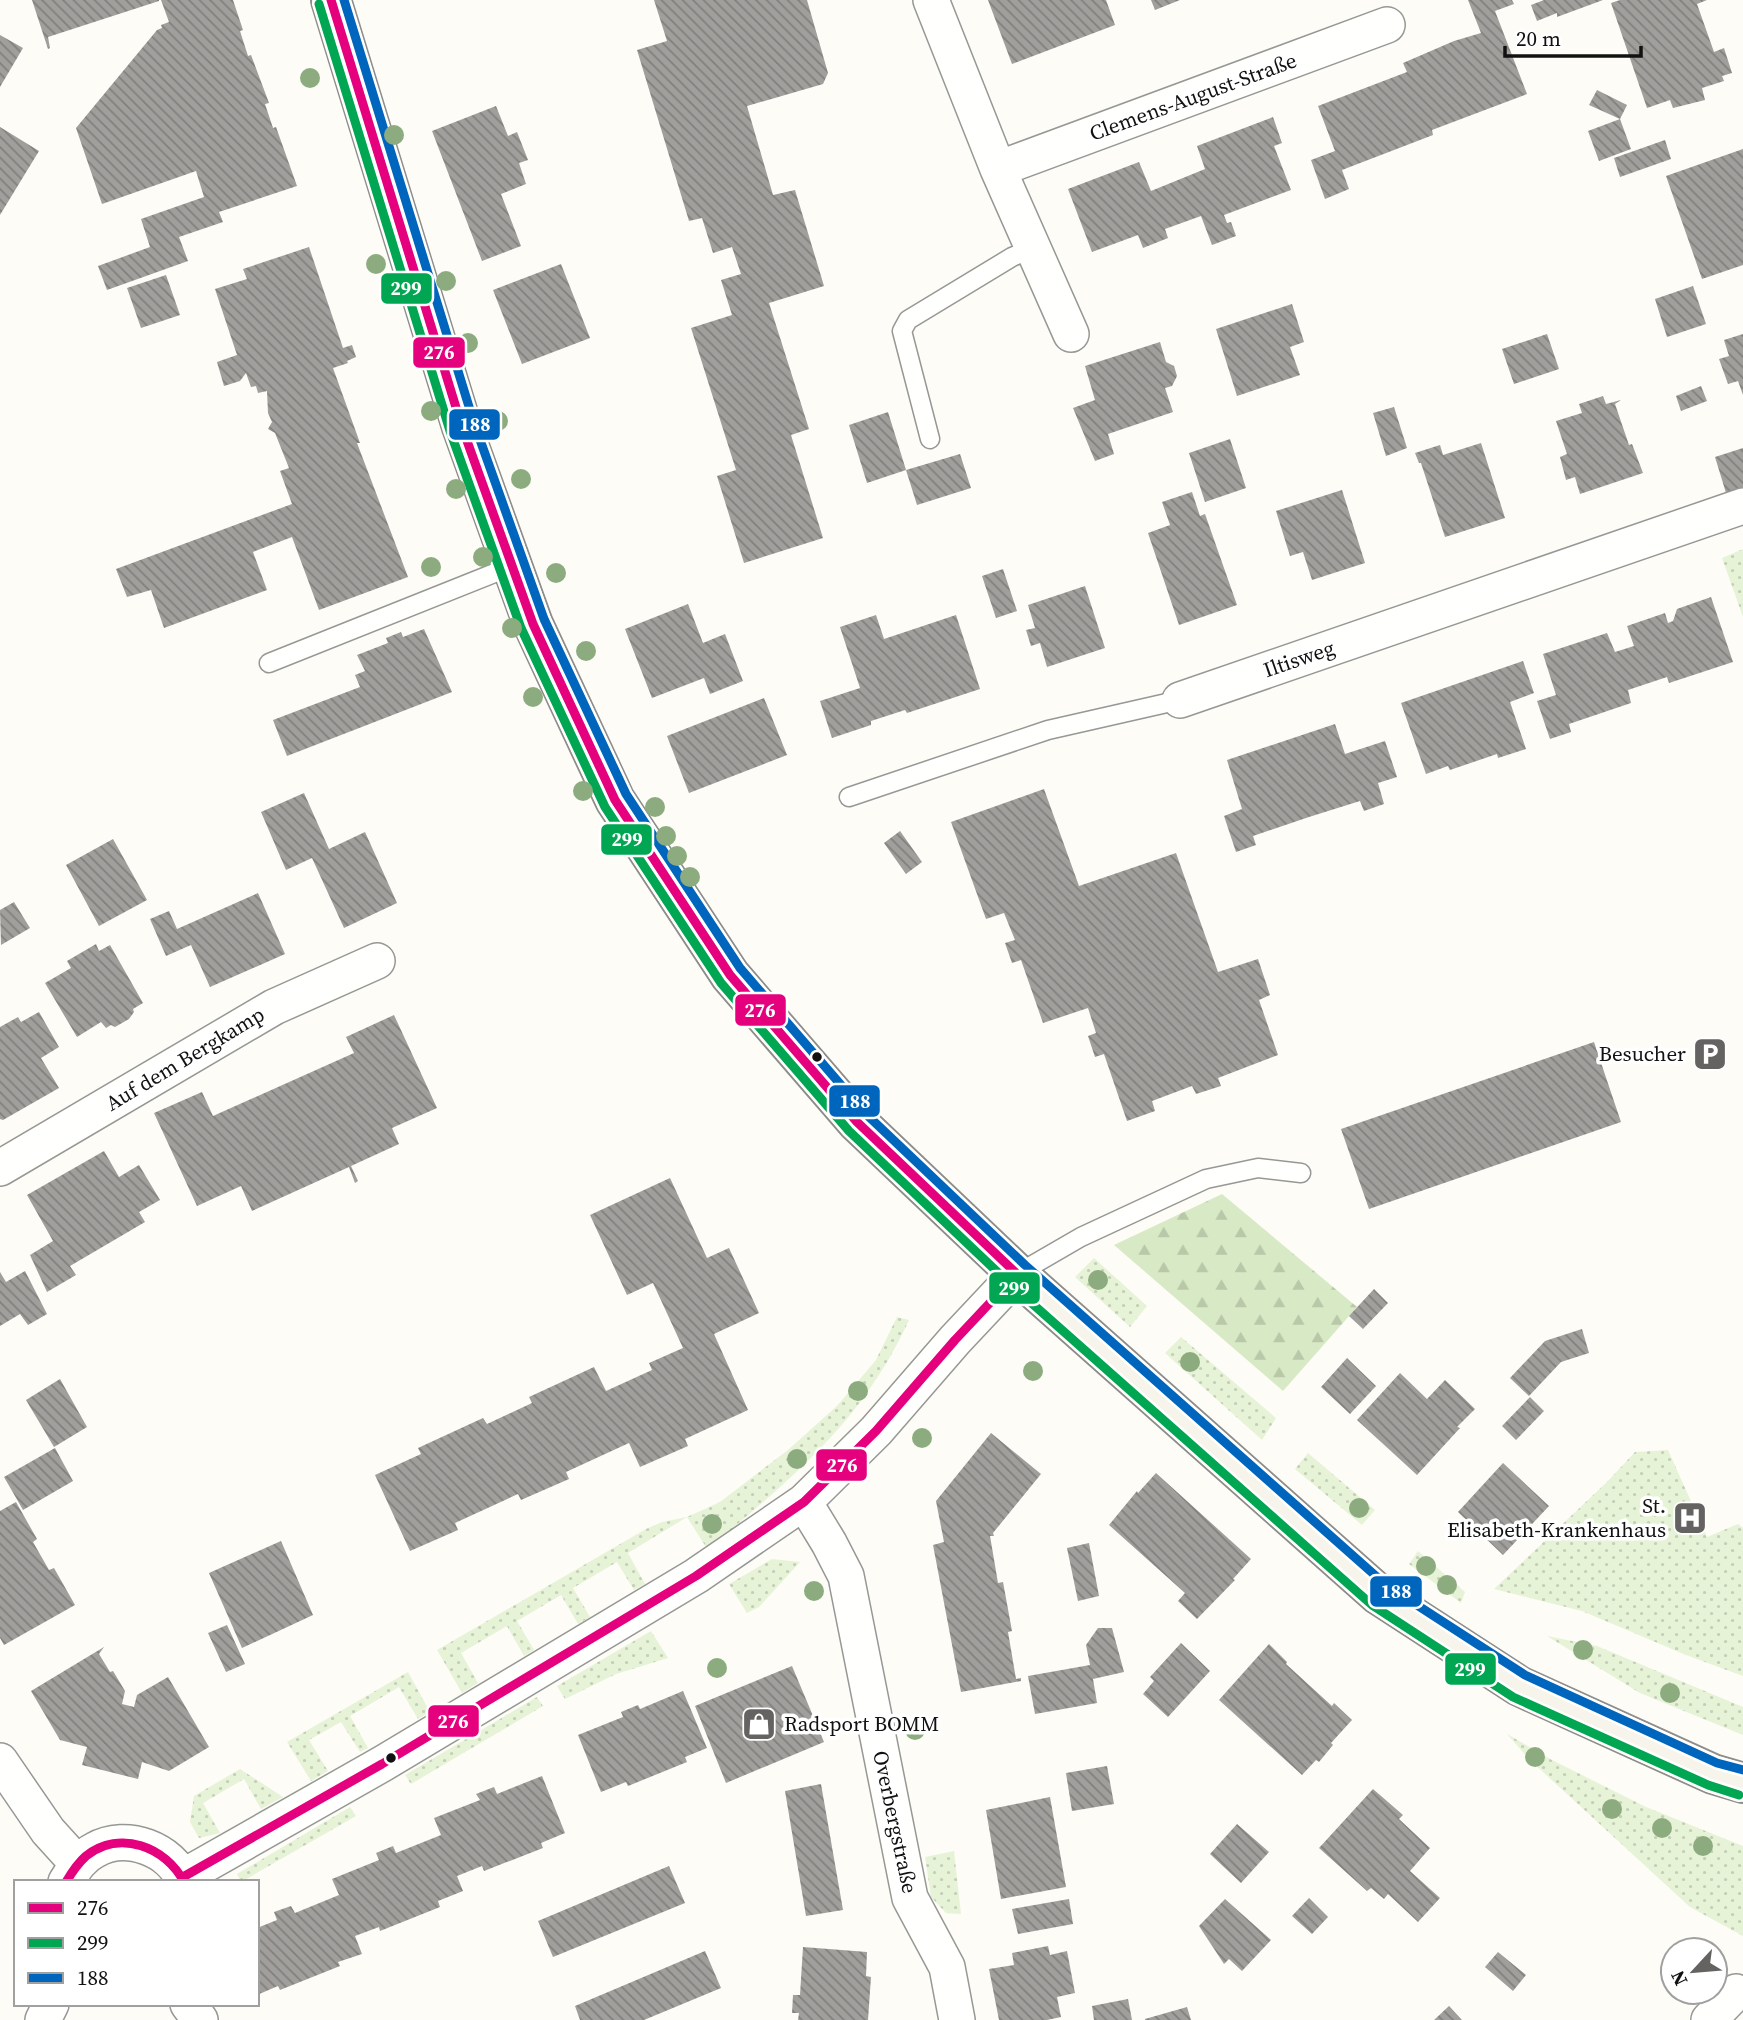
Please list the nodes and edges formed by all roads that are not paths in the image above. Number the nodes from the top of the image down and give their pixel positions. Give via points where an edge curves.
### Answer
1 (331, 0) edge
2 (931, 0) edge
3 (1387, 25) dead end
4 (998, 169) junction
5 (1033, 247) junction
6 (1071, 334) dead end
7 (930, 439) dead end
8 (1743, 506) edge
9 (512, 566) junction
10 (269, 663) dead end
11 (1180, 700) joint
12 (849, 797) dead end
13 (377, 961) dead end
14 (0, 1168) edge
15 (1301, 1173) dead end
16 (1017, 1274) junction
17 (804, 1502) junction
18 (0, 1761) edge
19 (1743, 1783) edge
20 (71, 1873) edge
21 (183, 1880) edge
22 (1735, 1992) dead end
23 (957, 2020) edge
24 (1709, 2020) edge

1 - 9 main road via 462,427
2 - 4 street
3 - 4 street, Clemens-August-Straße
4 - 5 street
5 - 6 street
5 - 7 lane via 908,320 902,331
8 - 11 street, Iltisweg
9 - 10 lane
9 - 16 main road via 533,624 615,800 730,975 857,1122
11 - 12 lane, Iltisweg via 1048,730
13 - 14 street, Auf dem Bergkamp via 274,1007
15 - 16 lane via 1258,1168 1206,1180 1080,1237
16 - 17 street via 876,1431
16 - 19 main road via 1379,1595 1519,1686 1713,1774
17 - 21 street via 696,1576
17 - 23 street, Overbergstraße via 846,1576 910,1898 947,1967
18 - 20 street
20 - 21 street via 97,1849 121,1843 145,1846 167,1858
22 - 24 street

